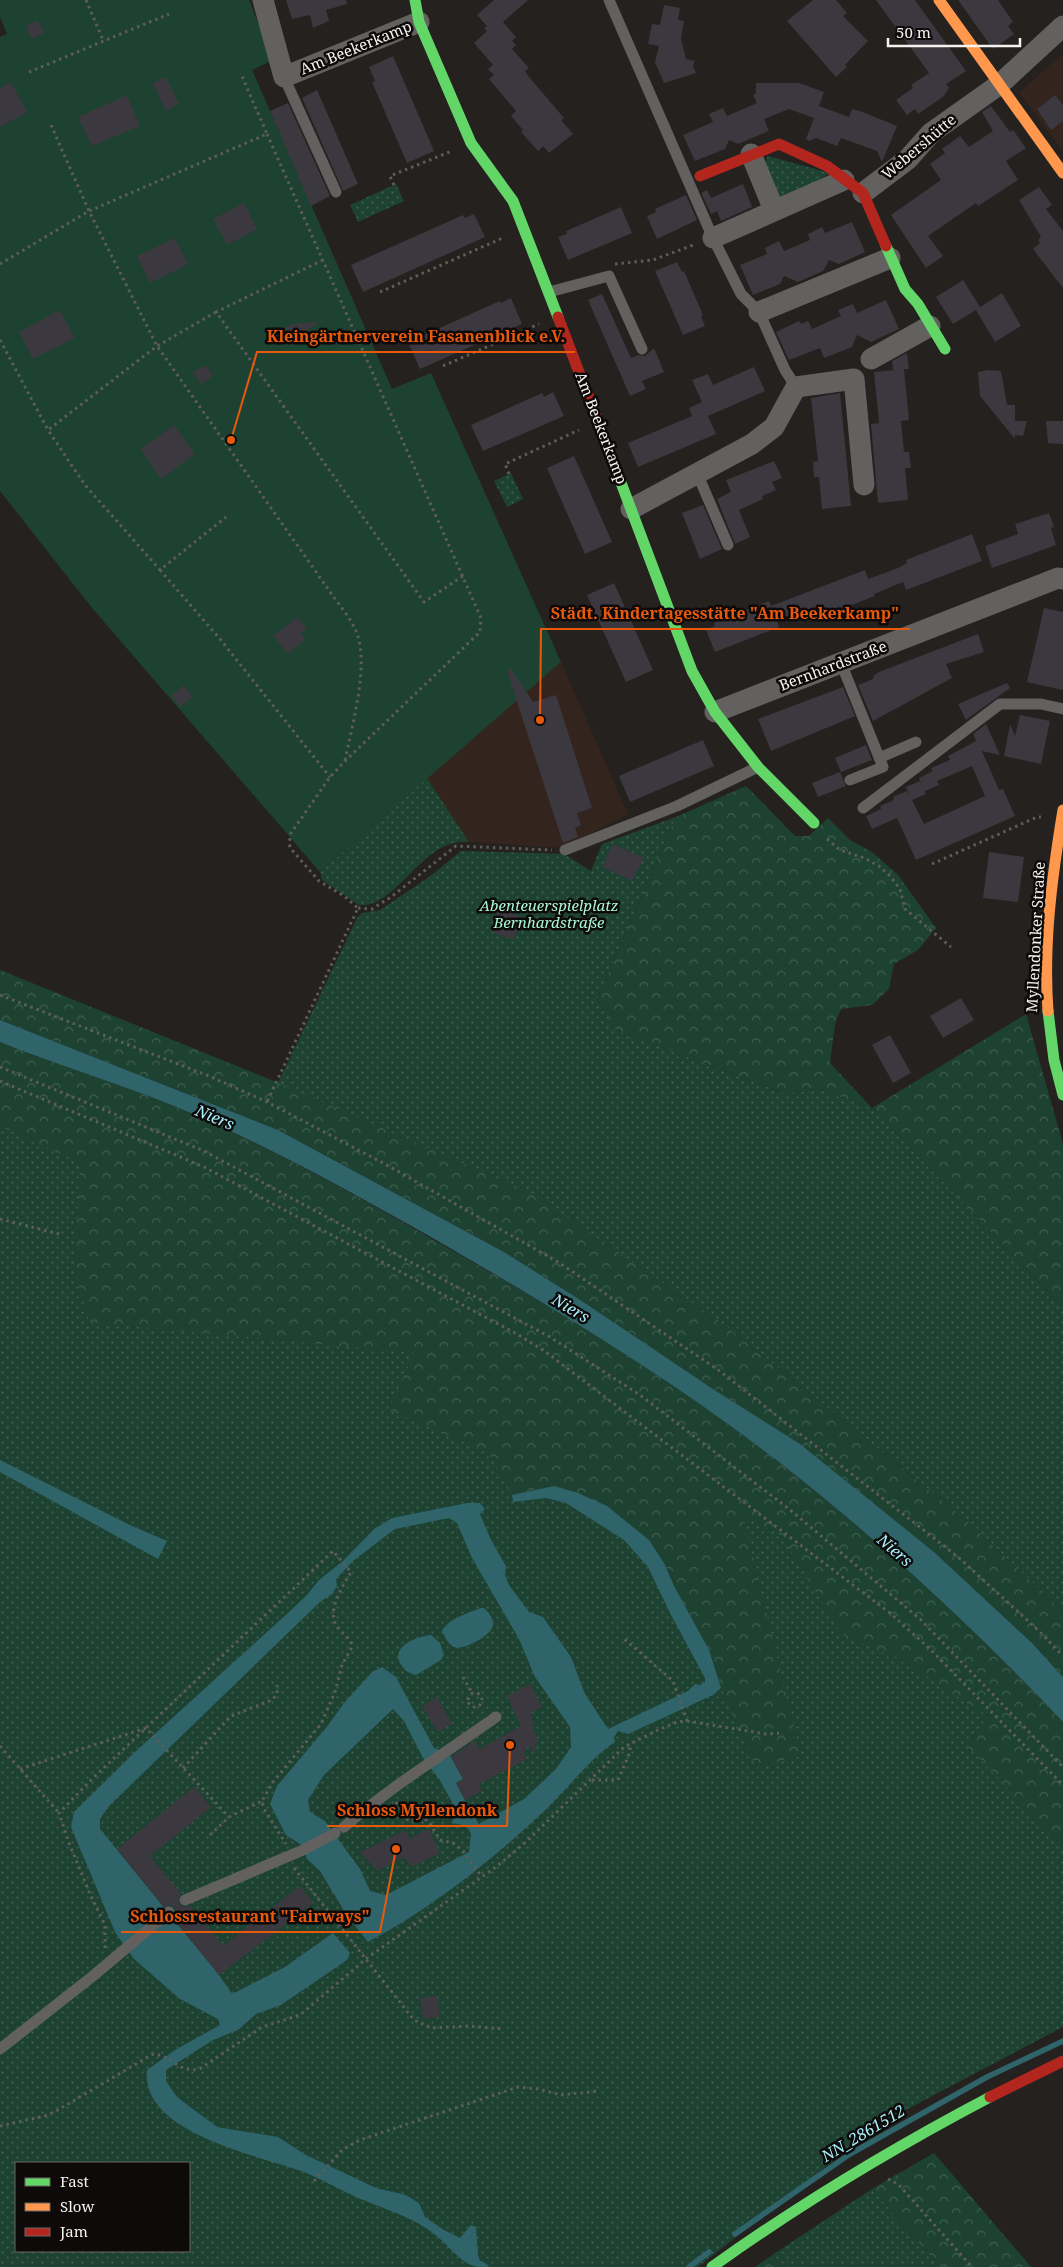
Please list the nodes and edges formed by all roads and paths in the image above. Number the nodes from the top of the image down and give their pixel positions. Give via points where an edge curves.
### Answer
1 (86, 0) edge
2 (262, 0) edge
3 (415, 0) edge
4 (609, 0) edge
5 (939, 0) edge
6 (169, 14) dead end
7 (419, 22) junction
8 (1063, 26) edge
9 (103, 40) junction
10 (29, 72) dead end
11 (241, 74) dead end
12 (284, 78) junction
13 (1000, 84) junction
14 (51, 125) dead end
15 (267, 134) junction
16 (471, 143) junction
17 (751, 154) junction
18 (1063, 173) edge
19 (700, 176) dead end
20 (844, 180) junction
21 (394, 185) dead end
22 (336, 192) dead end
23 (863, 193) junction
24 (774, 210) junction
25 (90, 211) junction
26 (524, 228) junction
27 (713, 238) junction
28 (890, 258) junction
29 (323, 260) junction
30 (0, 264) edge
31 (609, 276) junction
32 (380, 292) dead end
33 (549, 292) junction
34 (216, 312) junction
35 (759, 312) junction
36 (558, 315) junction
37 (930, 326) junction
38 (0, 340) edge
39 (157, 346) junction
40 (642, 349) dead end
41 (944, 349) dead end
42 (871, 359) joint
43 (443, 366) dead end
44 (854, 379) junction
45 (796, 387) junction
46 (598, 422) junction
47 (48, 430) junction
48 (697, 473) junction
49 (509, 474) dead end
50 (864, 485) dead end
51 (631, 509) junction
52 (226, 517) dead end
53 (728, 545) dead end
54 (160, 570) junction
55 (463, 576) junction
56 (1063, 579) edge
57 (842, 663) junction
58 (1063, 709) edge
59 (714, 712) junction
60 (916, 742) dead end
61 (879, 758) junction
62 (345, 761) junction
63 (758, 767) junction
64 (330, 778) junction
65 (850, 780) dead end
66 (864, 808) dead end
67 (1062, 814) edge
68 (814, 823) joint
69 (565, 850) joint
70 (932, 864) dead end
71 (358, 908) junction
72 (951, 947) dead end
73 (0, 995) edge
74 (0, 1066) edge
75 (1059, 1067) edge
76 (0, 1081) edge
77 (1063, 1095) edge
78 (267, 1102) junction
79 (0, 1219) edge
80 (58, 1234) dead end
81 (622, 1637) dead end
82 (1063, 1656) edge
83 (464, 1677) dead end
84 (277, 1685) dead end
85 (472, 1693) junction
86 (496, 1717) dead end
87 (687, 1721) junction
88 (146, 1728) junction
89 (779, 1733) dead end
90 (630, 1744) junction
91 (0, 1746) edge
92 (1063, 1767) edge
93 (20, 1768) junction
94 (183, 1768) junction
95 (592, 1780) junction
96 (1063, 1785) edge
97 (388, 1791) junction
98 (262, 1801) junction
99 (59, 1813) junction
100 (229, 1817) junction
101 (210, 1835) dead end
102 (294, 1854) junction
103 (482, 1877) junction
104 (185, 1900) dead end
105 (169, 1912) dead end
106 (367, 1958) junction
107 (106, 1966) junction
108 (502, 2029) dead end
109 (0, 2049) edge
110 (1063, 2061) edge
111 (599, 2091) dead end
112 (0, 2126) edge
113 (872, 2164) junction
114 (314, 2181) dead end
115 (712, 2267) edge
116 (972, 2267) edge

1 - 9 path
2 - 12 street, Am Beekerkamp
3 - 7 street, Am Beekerkamp
4 - 27 lane
5 - 13 street
6 - 9 path
7 - 12 street, Am Beekerkamp
7 - 16 street, Am Beekerkamp
8 - 13 street, Webershütte
9 - 10 path
11 - 15 path
12 - 22 lane
13 - 18 street
13 - 23 street, Webershütte via 931,133 908,159
14 - 25 path
15 - 25 path
15 - 29 path
16 - 21 path via 390,176
16 - 26 street, Am Beekerkamp via 513,201
17 - 19 street
17 - 20 street via 779,144 827,166
17 - 24 street
20 - 23 street
20 - 24 street
23 - 28 street
24 - 27 street
25 - 30 path
25 - 39 path
26 - 32 path
26 - 33 street, Am Beekerkamp
27 - 31 path via 653,260 616,263
27 - 35 lane via 741,294
28 - 35 street
28 - 37 street via 905,289
29 - 34 path
29 - 55 path
31 - 33 lane
31 - 40 lane
33 - 36 street, Am Beekerkamp
34 - 39 path
34 - 55 path via 424,602
35 - 45 lane
36 - 43 path
36 - 46 street, Am Beekerkamp
37 - 41 street
37 - 42 street
38 - 47 path
39 - 47 path
39 - 62 path via 356,631 362,652 361,672
42 - 44 lane
44 - 45 street
44 - 50 street
45 - 48 street via 774,427 752,444
46 - 49 path via 505,464
46 - 51 street, Am Beekerkamp
47 - 54 path via 85,484
48 - 51 street
48 - 53 lane
51 - 59 street, Am Beekerkamp via 692,671
52 - 54 path
54 - 64 path via 220,639
55 - 62 path via 481,618 480,632
56 - 57 street, Bernhardstraße via 1058,578
57 - 59 street, Bernhardstraße
57 - 61 lane
58 - 66 lane via 1041,704 1000,704
59 - 63 street, Am Beekerkamp
60 - 61 lane
61 - 65 lane via 882,767
62 - 64 path
63 - 68 street, Am Beekerkamp
63 - 69 lane via 677,806
64 - 71 path via 291,833 289,844 319,881
67 - 70 path via 1037,817
67 - 75 street, Myllendonker Straße via 1054,862 1046,1014
68 - 72 path via 840,850 872,862 890,876 900,890 905,910
69 - 71 path via 456,846 372,909
71 - 78 path
73 - 78 path via 209,1076
74 - 92 path via 204,1151 598,1367 728,1460 902,1604
75 - 77 street, Myllendonker Straße
76 - 96 path via 212,1171 543,1350 890,1613 931,1650
78 - 82 path via 385,1164 558,1262 717,1369 958,1557
79 - 80 path
81 - 87 path via 668,1675 678,1690
83 - 85 path
84 - 94 path via 277,1694 272,1700 231,1716
85 - 85 path via 468,1702 471,1706 478,1706 482,1700 477,1693
86 - 97 lane
87 - 89 path via 766,1734
87 - 90 path via 677,1722
88 - 93 path
88 - 94 path
88 - 98 path via 333,1551 351,1573 344,1583 333,1616 336,1626 352,1643 352,1650 342,1665 321,1724 273,1782
88 - 99 path
90 - 95 path
90 - 95 path via 630,1752 618,1780
91 - 93 path
93 - 99 path
94 - 100 path
95 - 103 path via 526,1842
97 - 102 lane via 338,1831
97 - 103 path via 408,1820 427,1820 440,1840 453,1843 463,1851
98 - 100 path
98 - 102 path
99 - 107 path via 105,1925
100 - 101 path
102 - 104 lane
102 - 106 path
103 - 106 path
105 - 107 lane
106 - 108 path via 408,2014 420,2024 435,2028 470,2026
106 - 112 path via 300,2014 262,2027 201,2068 189,2071 161,2055 153,2054 56,2111
107 - 109 lane via 92,1972 29,2021
110 - 113 street via 939,2124
111 - 114 path via 560,2095 518,2087 360,2140 342,2150
113 - 115 street
113 - 116 path via 884,2177 898,2184

